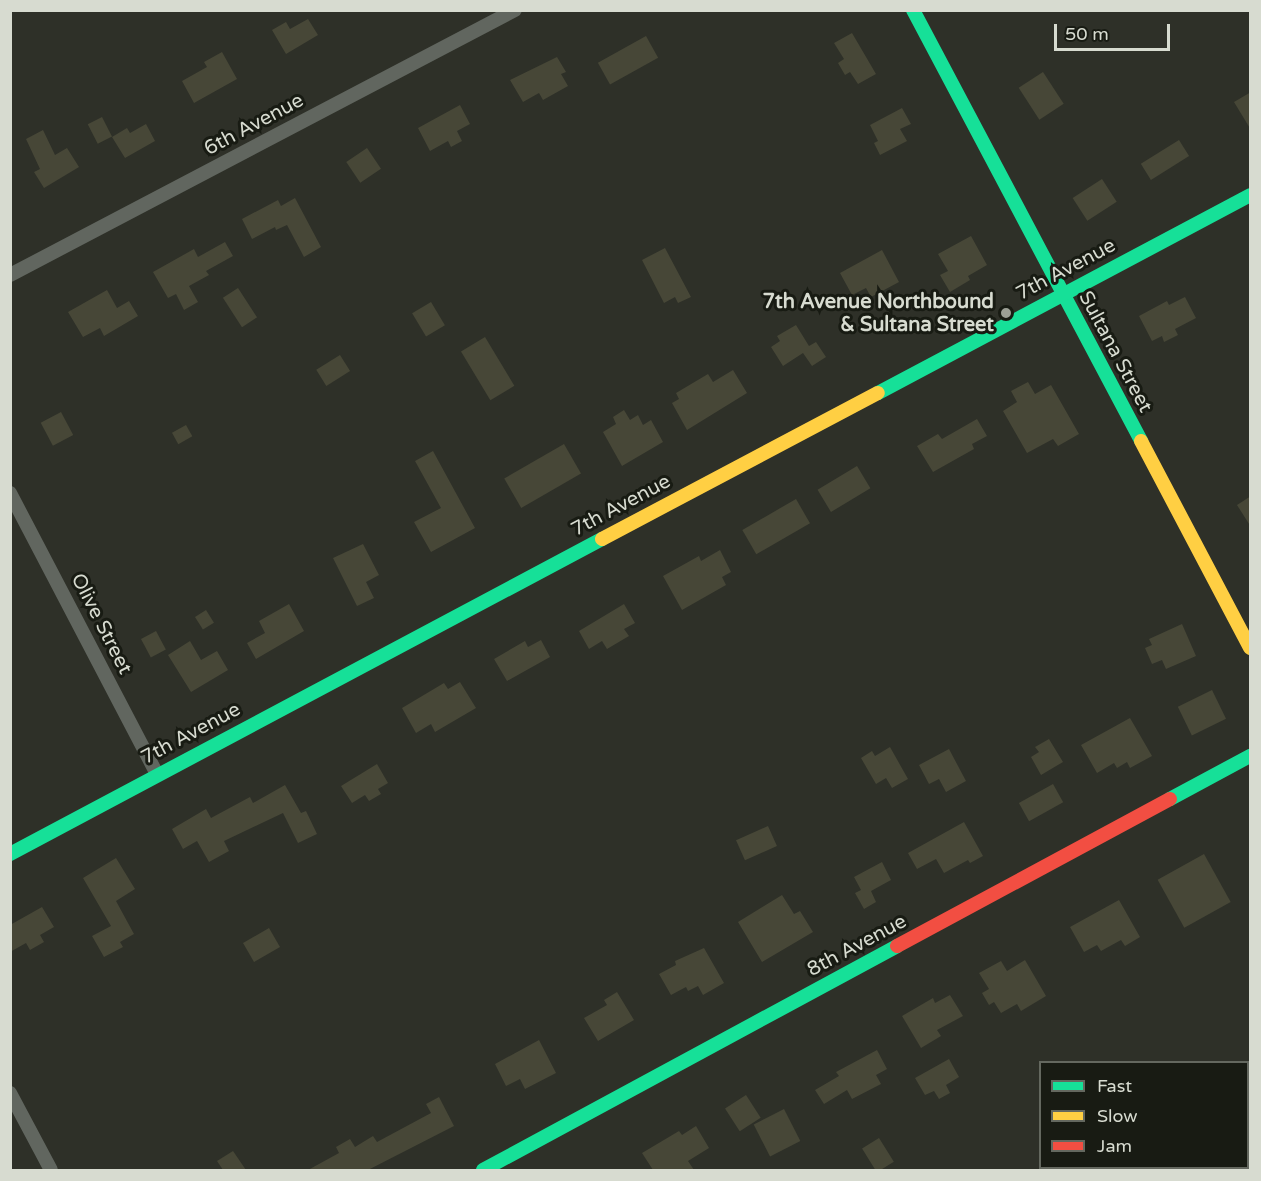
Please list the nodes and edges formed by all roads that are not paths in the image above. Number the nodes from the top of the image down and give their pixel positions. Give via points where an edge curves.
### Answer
1 (515, 10) edge
2 (913, 10) edge
3 (1251, 195) edge
4 (10, 275) edge
5 (1062, 295) junction
6 (10, 493) edge
7 (1251, 648) edge
8 (1251, 756) edge
9 (157, 774) junction
10 (10, 854) edge
11 (10, 1093) edge
12 (51, 1170) edge
13 (483, 1170) edge

1 - 4 street, 6th Avenue
2 - 5 street, Sultana Street
3 - 5 street, 7th Avenue
5 - 7 street, Sultana Street
5 - 9 street, 7th Avenue
6 - 9 street, Olive Street
8 - 13 street, 8th Avenue
9 - 10 street, 7th Avenue
11 - 12 street

